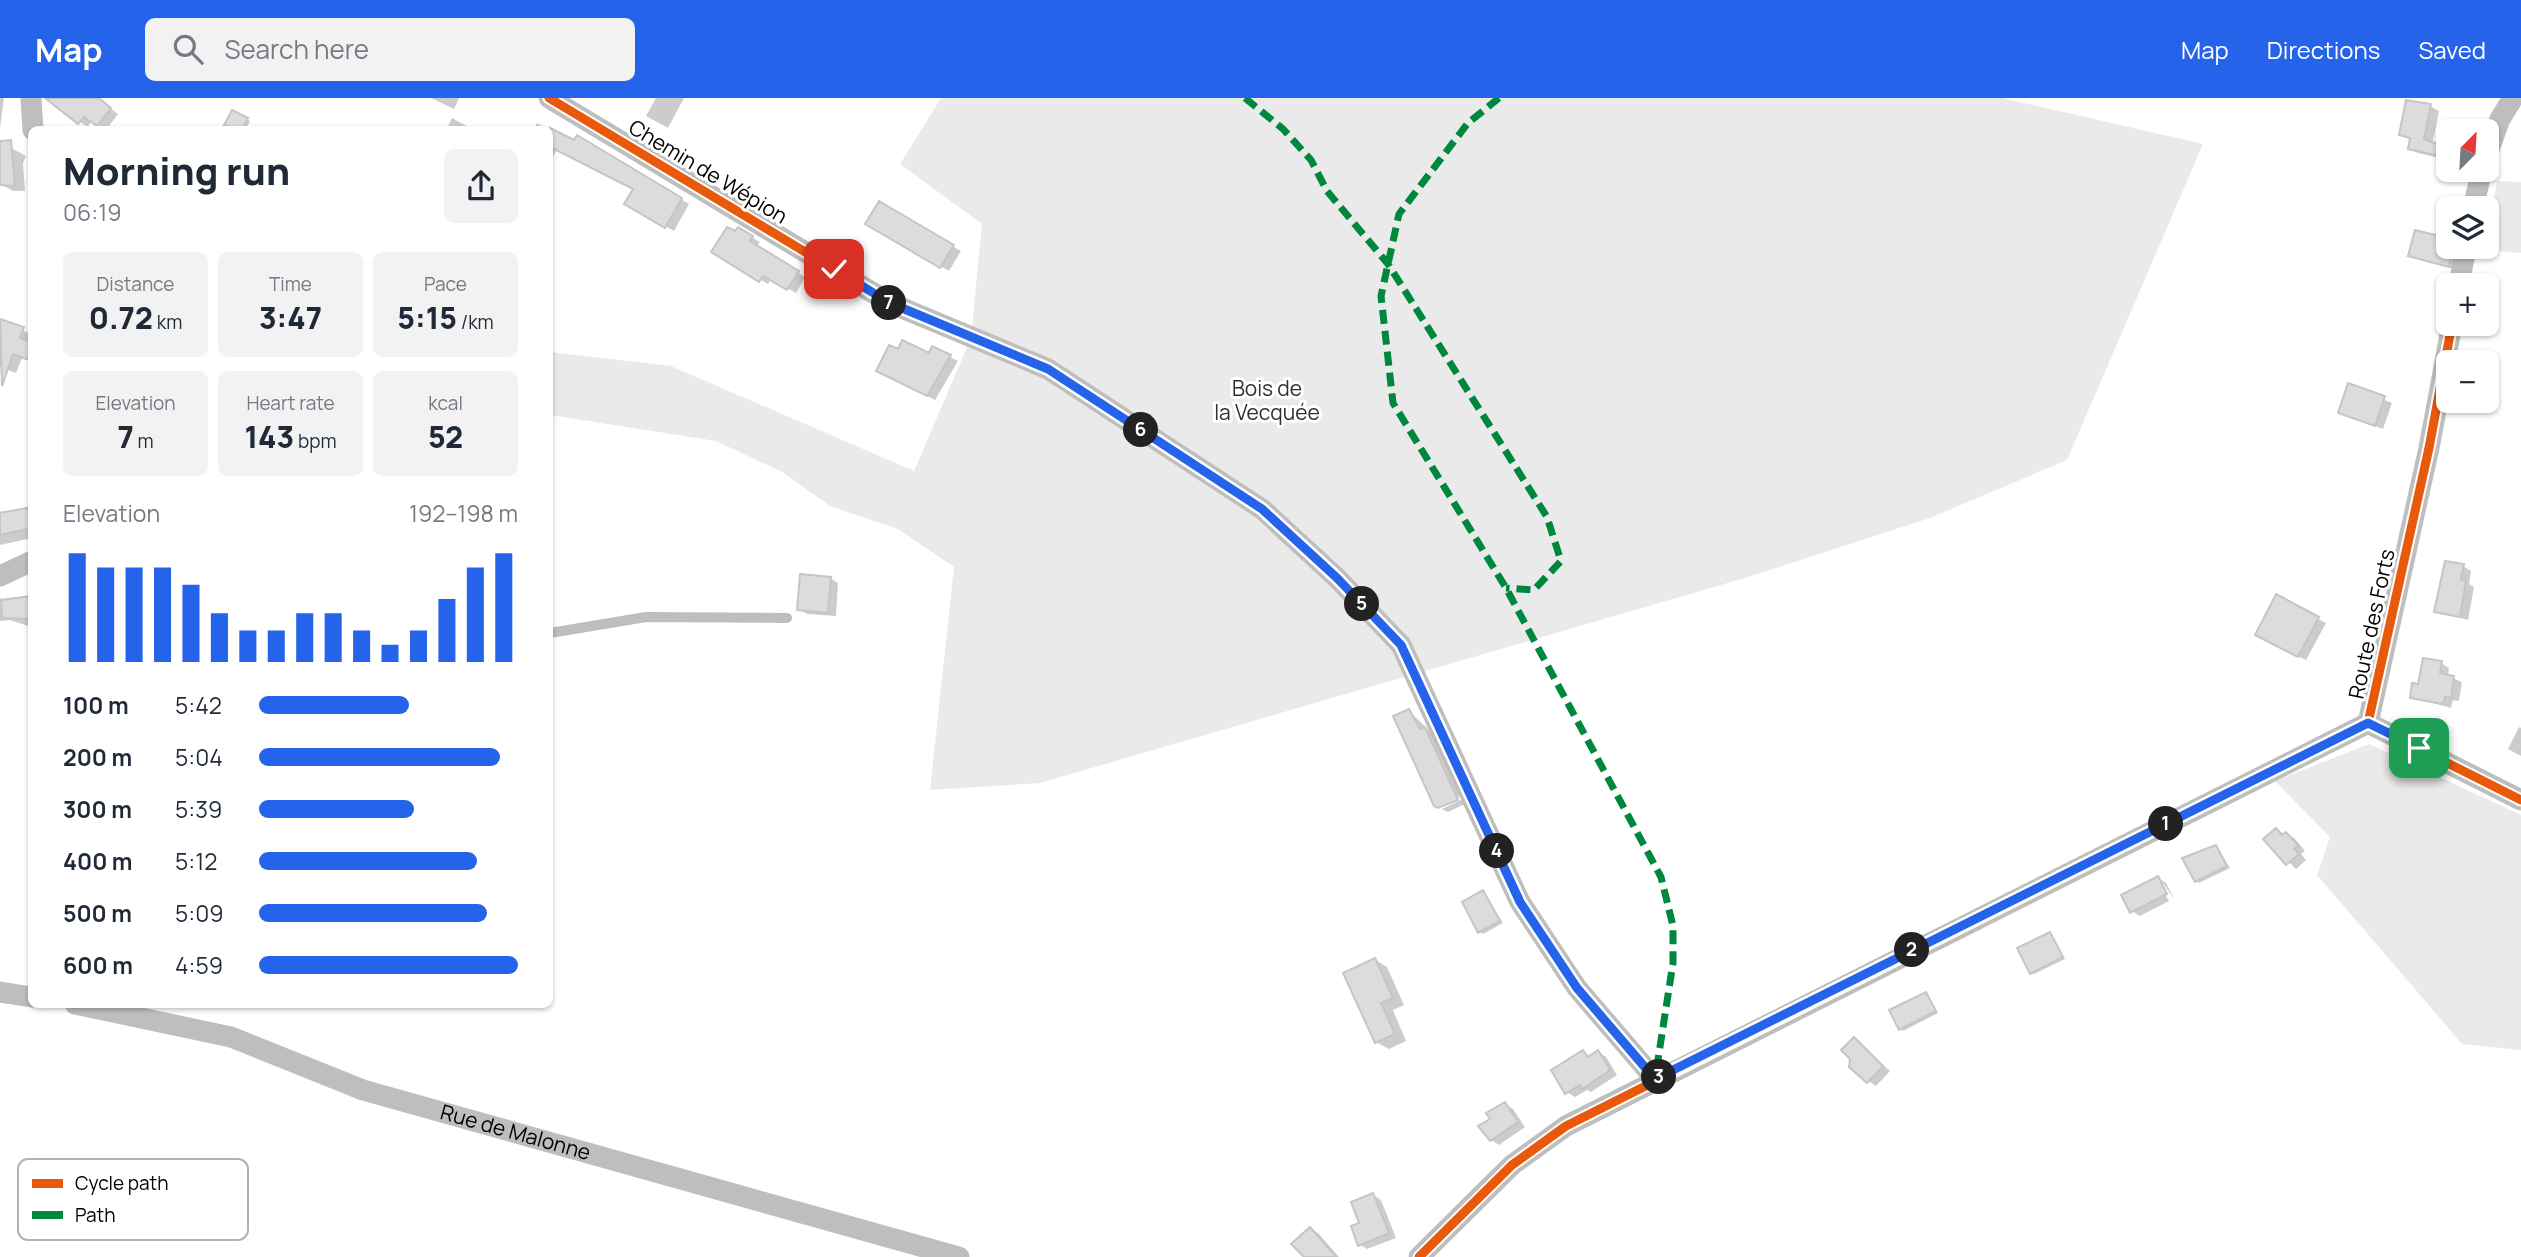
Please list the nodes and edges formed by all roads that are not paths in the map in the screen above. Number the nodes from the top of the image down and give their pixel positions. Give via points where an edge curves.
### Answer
1 (31, 98) edge
2 (549, 98) edge
3 (2513, 98) edge
4 (2499, 122) edge
5 (33, 126) edge
6 (2450, 336) edge
7 (28, 563) edge
8 (0, 576) edge
9 (787, 618) dead end
10 (553, 632) edge
11 (2368, 723) junction
12 (2521, 800) edge
13 (0, 992) edge
14 (28, 996) edge
15 (94, 1008) edge
16 (1655, 1079) junction
17 (959, 1257) edge
18 (1419, 1257) edge

1 - 5 street
2 - 16 street, Chemin de Wépion via 890,303 1048,369 1262,509 1401,645 1520,902 1577,988
3 - 4 street
6 - 11 street, Route des Forts
7 - 8 street
9 - 10 lane via 646,617
11 - 12 street
11 - 16 street, Route des Forts
13 - 14 street
15 - 17 street, Rue de Malonne via 231,1037 363,1090
16 - 18 street, Route des Forts via 1566,1126 1512,1165

